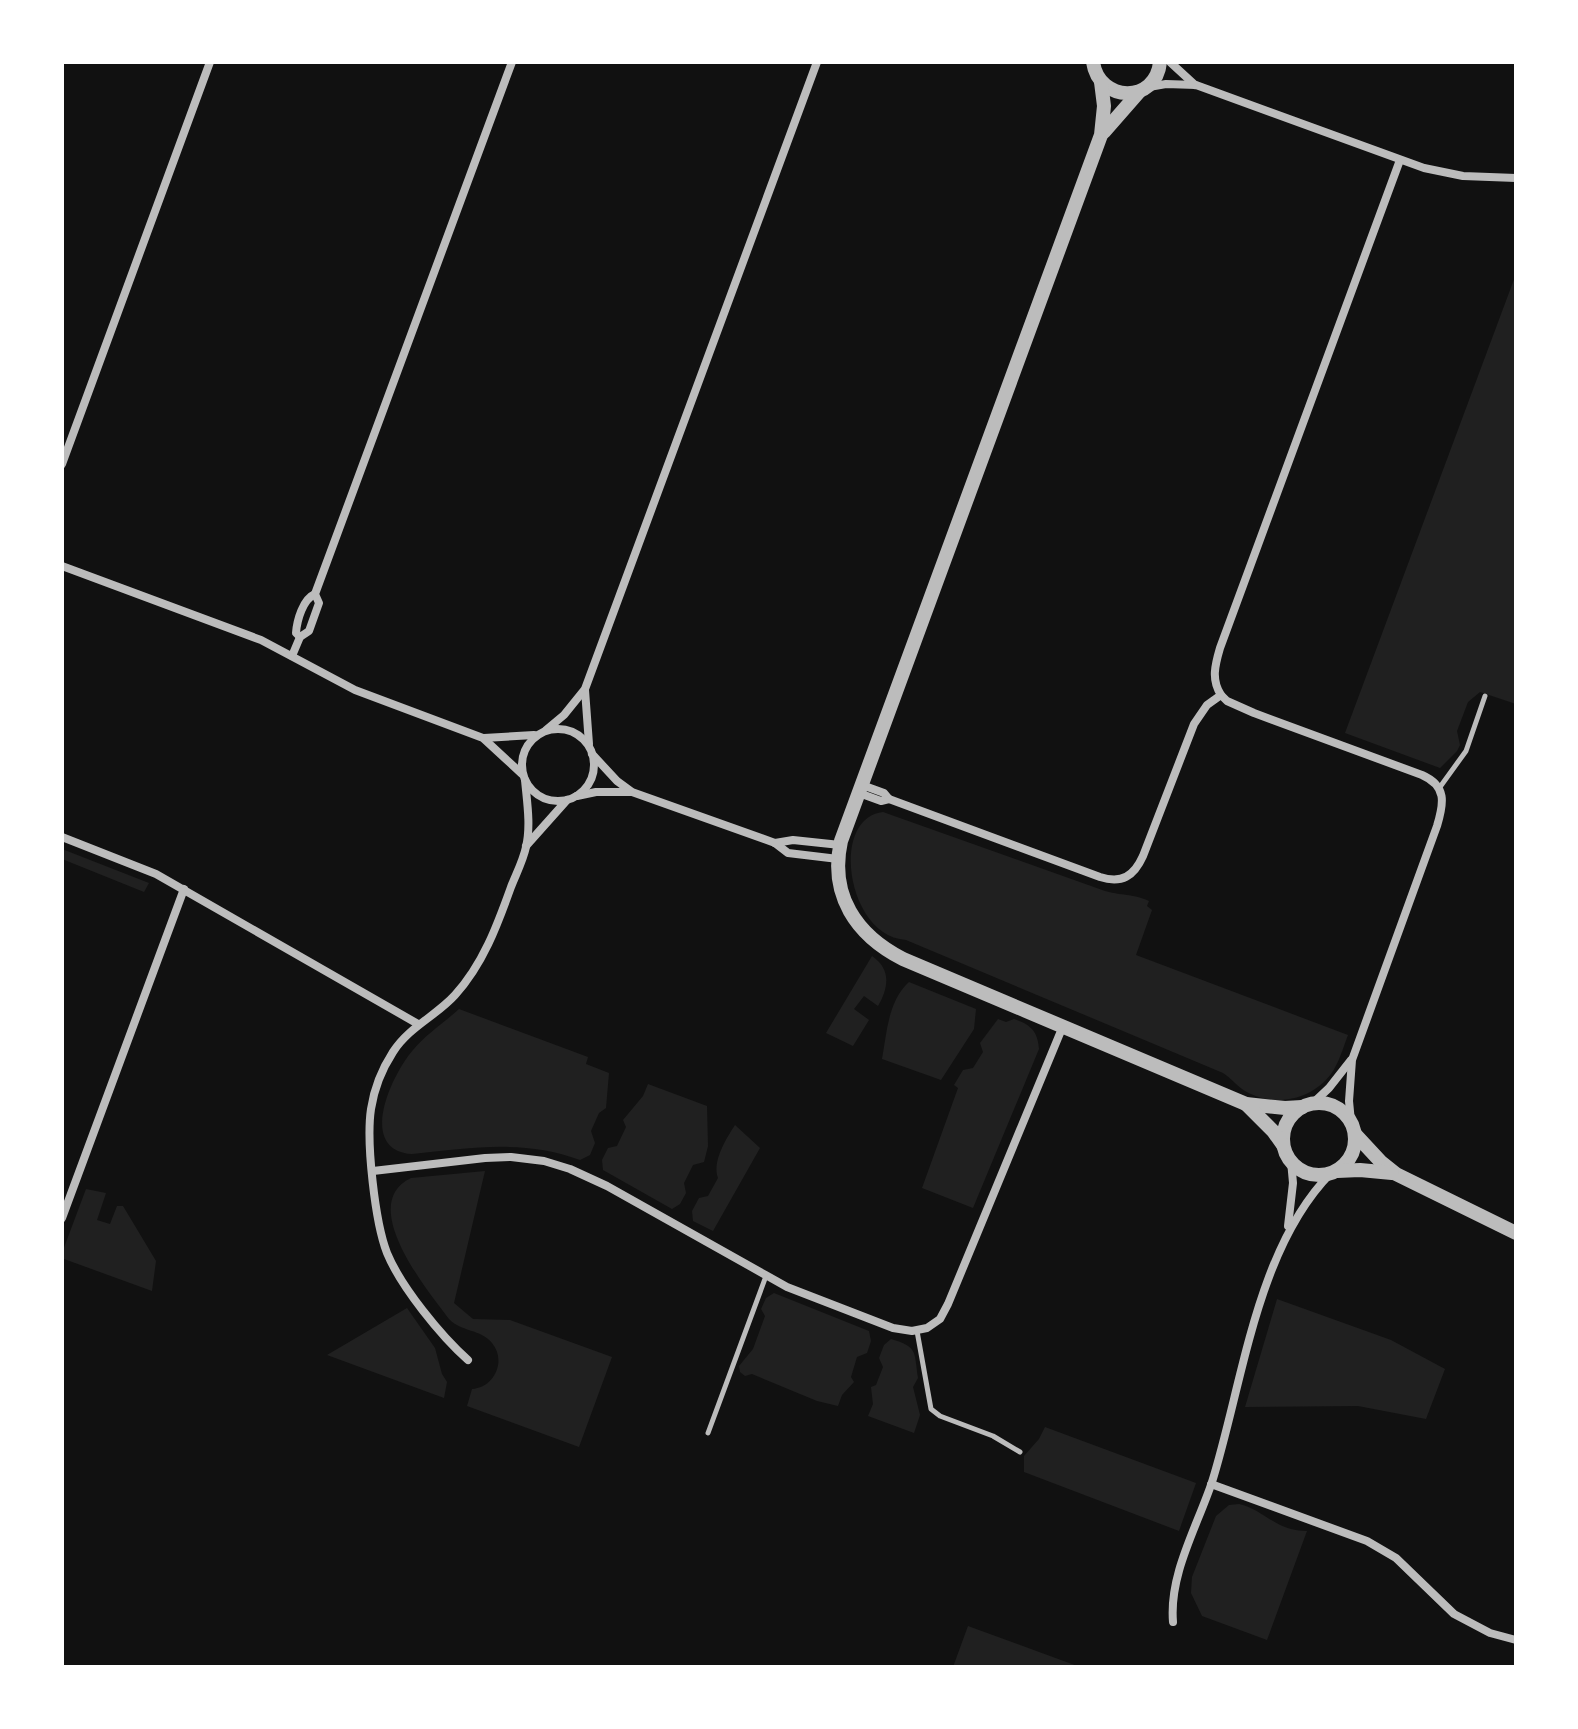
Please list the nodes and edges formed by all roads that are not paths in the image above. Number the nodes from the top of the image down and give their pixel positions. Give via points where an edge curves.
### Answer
1 (210, 62) edge
2 (512, 62) edge
3 (817, 62) edge
4 (1160, 62) edge
5 (1170, 62) edge
6 (1094, 69) edge
7 (1196, 85) junction
8 (1143, 89) junction
9 (1101, 135) junction
10 (1400, 160) junction
11 (1516, 178) edge
12 (62, 464) edge
13 (62, 566) edge
14 (292, 656) junction
15 (585, 689) junction
16 (1221, 695) junction
17 (1485, 696) dead end
18 (546, 730) junction
19 (536, 735) junction
20 (483, 738) junction
21 (591, 751) junction
22 (524, 777) junction
23 (1440, 787) junction
24 (860, 789) junction
25 (632, 792) junction
26 (572, 798) junction
27 (62, 837) edge
28 (775, 843) junction
29 (526, 847) junction
30 (839, 852) junction
31 (184, 889) junction
32 (418, 1024) junction
33 (1063, 1026) junction
34 (1352, 1060) junction
35 (1246, 1104) junction
36 (1307, 1106) junction
37 (1353, 1128) junction
38 (1284, 1146) junction
39 (1291, 1161) junction
40 (373, 1171) junction
41 (1334, 1172) junction
42 (1396, 1174) junction
43 (62, 1218) edge
44 (1288, 1231) junction
45 (1516, 1233) edge
46 (766, 1276) junction
47 (917, 1331) junction
48 (468, 1360) dead end
49 (708, 1433) dead end
50 (1020, 1452) dead end
51 (1211, 1484) junction
52 (1173, 1622) dead end
53 (1516, 1640) edge

1 - 12 street
2 - 14 street via 315,594 319,603 309,631 300,637
3 - 15 street
4 - 8 street via 1155,79
5 - 7 street
6 - 8 street via 1118,93
6 - 9 street via 1104,106
7 - 8 street
7 - 10 street
8 - 9 street
9 - 24 street
10 - 11 street via 1463,176
10 - 16 street via 1220,648 1214,673
13 - 14 street
14 - 20 street via 355,690
15 - 18 street
15 - 21 street
16 - 23 street via 1254,713 1422,775
16 - 24 street via 1194,724 1143,856 1125,878 1100,877 889,799 881,801
17 - 23 lane via 1466,751
18 - 19 street
18 - 21 street via 568,729
19 - 20 street
19 - 22 street via 523,753
20 - 22 street
21 - 25 street
21 - 26 street via 592,777
22 - 26 street via 543,798
22 - 29 street
23 - 34 street via 1443,807 1437,826
24 - 30 street
25 - 26 street
25 - 28 street
26 - 29 street
27 - 31 street
28 - 30 street via 793,840
28 - 30 street via 788,853
29 - 32 street via 479,961 452,998
30 - 33 street via 840,883 850,911 878,945
31 - 32 street
31 - 43 street
32 - 40 street via 393,1052 374,1093
33 - 35 street
33 - 47 street via 948,1304 940,1319
34 - 36 street
34 - 37 street
35 - 36 street
35 - 38 street
36 - 37 street via 1335,1106
36 - 38 street via 1287,1124
37 - 41 street via 1352,1155
37 - 42 street
38 - 39 street
39 - 41 street via 1309,1174
39 - 44 street
40 - 46 street via 511,1157 557,1165 607,1186
40 - 48 street via 390,1260
41 - 42 street
41 - 44 street via 1302,1206
42 - 45 street
44 - 51 street via 1249,1338
46 - 47 street via 893,1328
46 - 49 lane
47 - 50 lane via 931,1409
51 - 52 street via 1178,1577
51 - 53 street via 1367,1541 1396,1558 1454,1614

